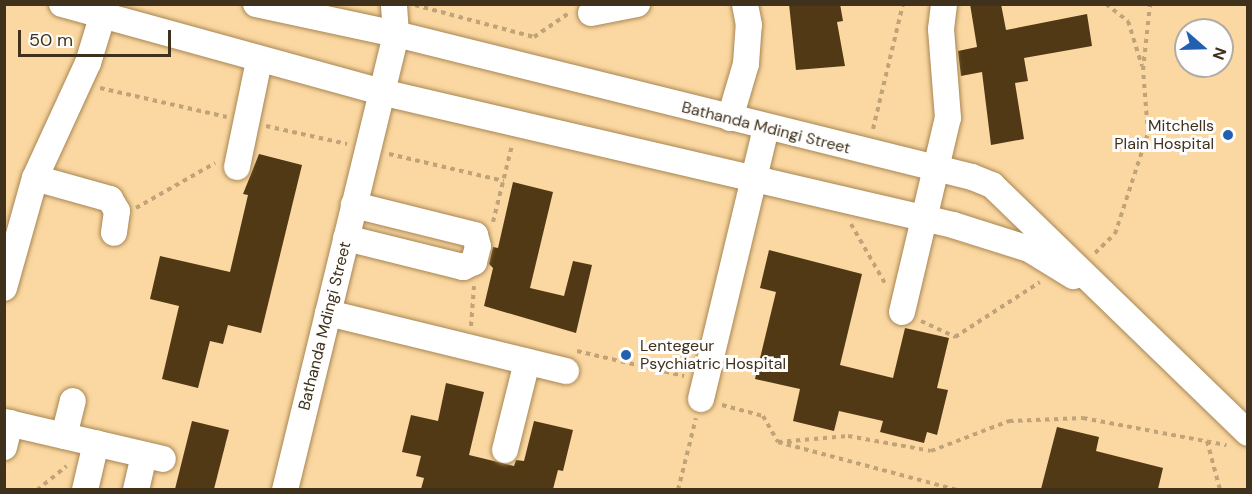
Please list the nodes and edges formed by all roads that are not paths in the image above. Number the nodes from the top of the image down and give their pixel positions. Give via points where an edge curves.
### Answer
1 (62, 4) edge
2 (256, 4) edge
3 (394, 4) edge
4 (637, 4) edge
5 (745, 4) edge
6 (944, 4) edge
7 (104, 9) edge
8 (585, 9) edge
9 (396, 34) junction
10 (259, 61) junction
11 (381, 92) junction
12 (730, 118) junction
13 (766, 128) junction
14 (237, 167) road end
15 (935, 168) junction
16 (35, 178) junction
17 (754, 179) junction
18 (354, 205) junction
19 (927, 219) junction
20 (115, 222) road end
21 (346, 238) junction
22 (4, 288) edge
23 (1096, 290) junction
24 (902, 312) dead end
25 (328, 313) junction
26 (527, 362) junction
27 (566, 371) road end
28 (701, 399) road end
29 (73, 401) dead end
30 (6, 430) edge
31 (64, 436) junction
32 (1242, 440) edge
33 (96, 444) junction
34 (506, 450) dead end
35 (85, 489) edge
36 (136, 489) edge
37 (285, 489) edge

1 - 7 street, Bathanda Mdingi Street
2 - 9 street, Bathanda Mdingi Street
3 - 9 street
4 - 8 street
5 - 12 street via 749,25 746,64
6 - 15 street via 941,29 949,107
7 - 10 street, Bathanda Mdingi Street
7 - 16 street via 88,63
9 - 11 street, Bathanda Mdingi Street
9 - 12 street, Bathanda Mdingi Street
10 - 11 street, Bathanda Mdingi Street
10 - 14 street
11 - 17 street, Bathanda Mdingi Street
11 - 18 street, Bathanda Mdingi Street
12 - 13 street, Bathanda Mdingi Street
13 - 15 street, Bathanda Mdingi Street
13 - 17 street
15 - 19 street
15 - 23 street, Bathanda Mdingi Street via 992,185 1074,261
16 - 20 street via 105,196
16 - 22 street
17 - 19 street, Bathanda Mdingi Street
17 - 28 street
18 - 21 street, Bathanda Mdingi Street
18 - 21 street via 469,232 476,250 463,267
19 - 23 street, Bathanda Mdingi Street via 1029,249
19 - 24 street
21 - 25 street, Bathanda Mdingi Street
23 - 32 street, Bathanda Mdingi Street
25 - 26 street
25 - 37 street, Bathanda Mdingi Street
26 - 27 street
26 - 34 street
29 - 31 street
30 - 31 street
31 - 33 street
33 - 35 street
33 - 36 street via 154,457

